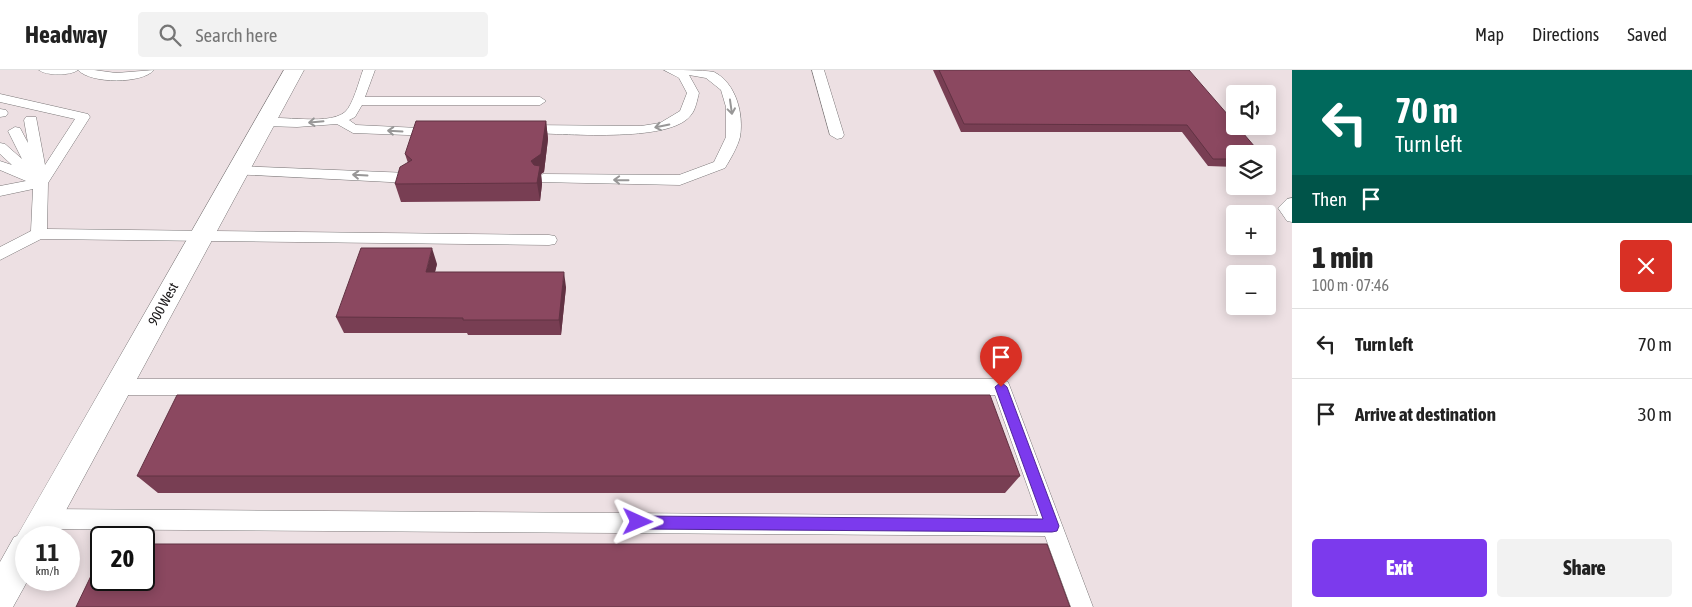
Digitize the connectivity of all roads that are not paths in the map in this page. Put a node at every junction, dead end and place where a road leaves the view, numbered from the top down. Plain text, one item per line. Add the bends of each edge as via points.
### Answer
1 (45, 70) edge
2 (72, 70) edge
3 (84, 70) edge
4 (149, 70) edge
5 (294, 70) edge
6 (369, 70) edge
7 (670, 70) edge
8 (685, 70) edge
9 (818, 70) edge
10 (0, 98) edge
11 (356, 101) junction
12 (540, 101) dead end
13 (31, 120) dead end
14 (339, 120) junction
15 (265, 122) junction
16 (512, 130) edge
17 (15, 131) dead end
18 (447, 132) edge
19 (837, 135) dead end
20 (0, 147) edge
21 (0, 165) edge
22 (237, 171) junction
23 (409, 178) edge
24 (0, 179) edge
25 (543, 179) dead end
26 (41, 183) junction
27 (0, 188) edge
28 (1292, 203) edge
29 (1292, 217) edge
30 (39, 234) junction
31 (201, 235) junction
32 (549, 240) dead end
33 (0, 254) edge
34 (117, 387) junction
35 (39, 526) edge
36 (1052, 526) junction
37 (80, 528) edge
38 (15, 569) edge
39 (0, 596) edge
40 (1082, 607) edge

1 - 2 lane
3 - 4 lane via 96,77 123,77
5 - 15 main road, 900 West
6 - 11 lane
7 -> 16 lane via 684,76 692,93 686,113 669,125 641,130
8 -> 25 lane via 710,75 727,89 732,107 733,137 720,165 680,180
9 - 19 lane
10 - 26 lane via 82,117
11 - 12 lane
11 - 14 lane via 350,114
13 - 26 lane
14 -> 15 lane
18 -> 14 lane via 353,129
15 - 22 main road, 900 West
17 - 26 lane
20 - 26 lane
21 - 26 lane
23 -> 22 lane
22 - 31 main road, 900 West
24 - 26 lane
26 - 27 lane
26 - 30 lane
28 - 29 lane via 1285,208
30 - 31 lane
30 - 33 lane
31 - 32 lane
31 - 34 main road, 900 West
34 - 35 main road, 900 West
34 - 36 lane via 1001,387
36 - 37 lane
36 - 40 lane
38 - 39 main road

